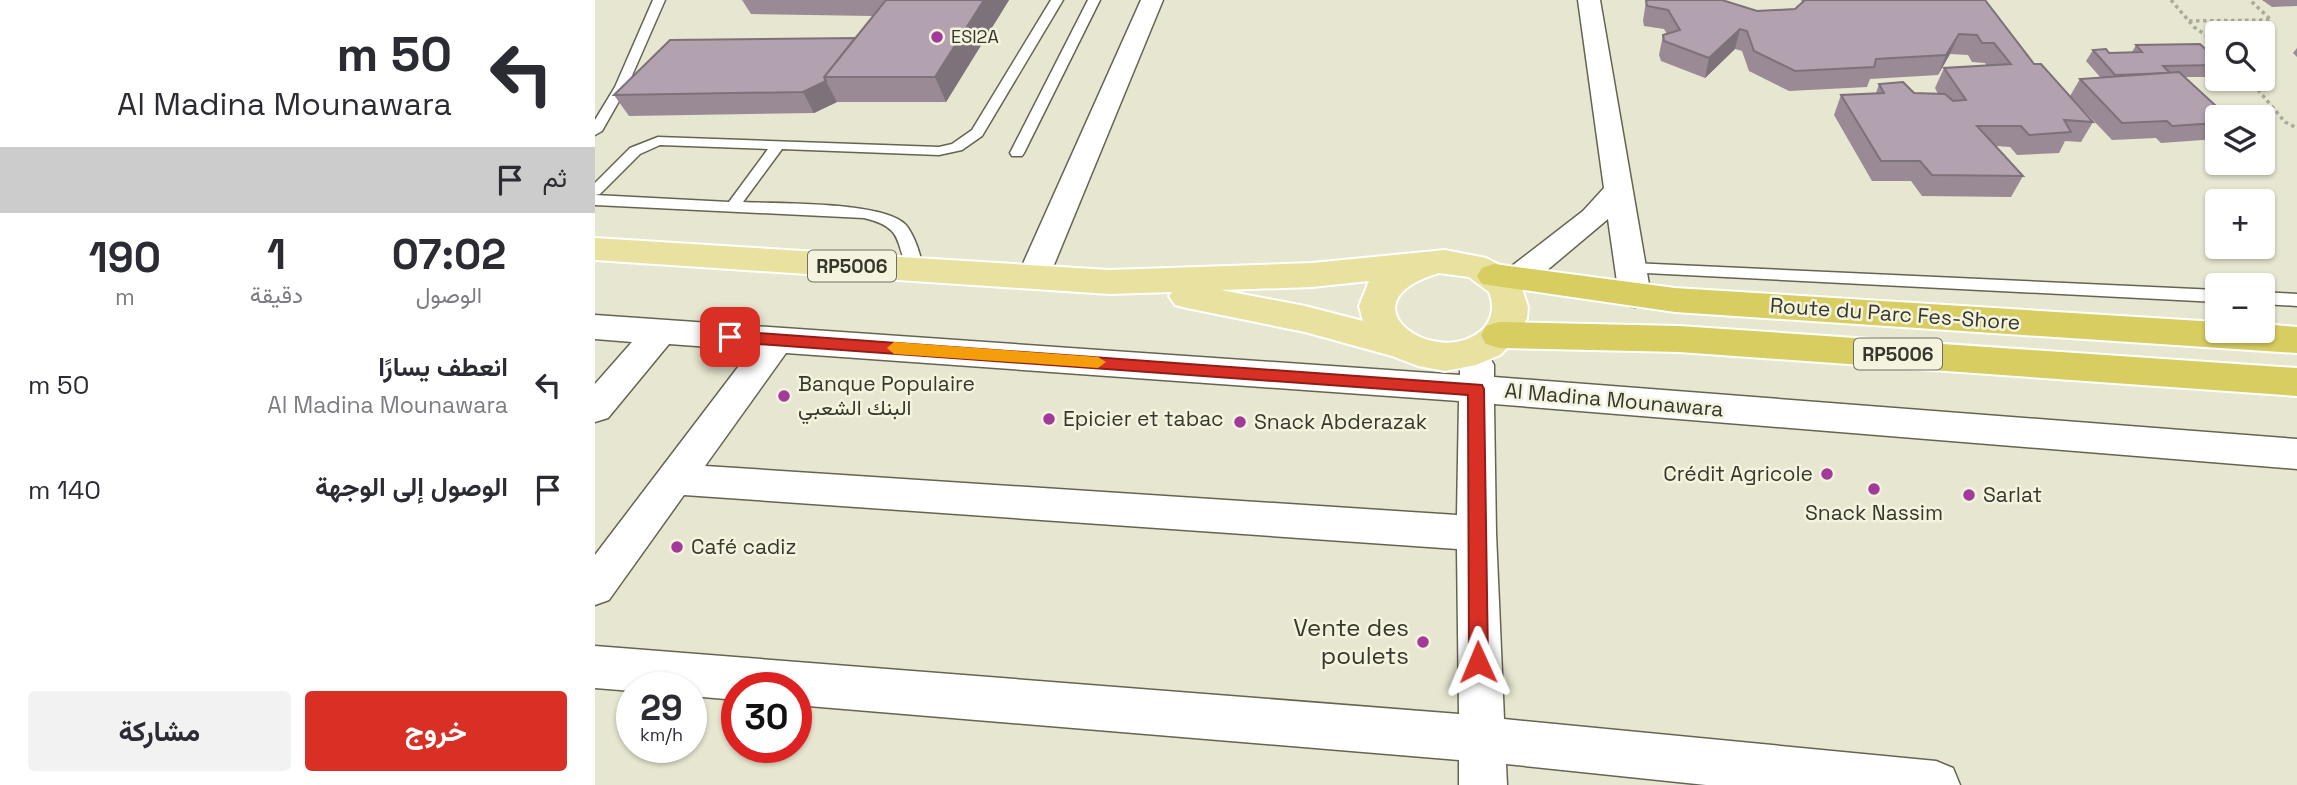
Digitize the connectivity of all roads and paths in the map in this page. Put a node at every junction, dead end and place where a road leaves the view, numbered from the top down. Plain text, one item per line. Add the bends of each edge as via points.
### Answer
1 (659, 0) edge
2 (1057, 0) edge
3 (1094, 0) edge
4 (1152, 0) edge
5 (1590, 0) edge
6 (2171, 0) edge
7 (2250, 0) edge
8 (2189, 21) junction
9 (2205, 34) edge
10 (2259, 91) edge
11 (2297, 128) edge
12 (595, 131) edge
13 (778, 145) junction
14 (1017, 153) dead end
15 (1620, 188) junction
16 (595, 191) edge
17 (595, 200) edge
18 (733, 206) junction
19 (595, 249) edge
20 (1417, 264) junction
21 (916, 270) junction
22 (1033, 277) junction
23 (1505, 278) junction
24 (1109, 282) junction
25 (1633, 282) junction
26 (2205, 296) edge
27 (2275, 299) edge
28 (2297, 300) edge
29 (595, 327) edge
30 (660, 332) junction
31 (777, 340) junction
32 (2297, 340) edge
33 (1396, 343) junction
34 (1484, 358) junction
35 (2297, 382) edge
36 (595, 408) edge
37 (2297, 454) edge
38 (674, 479) junction
39 (1476, 533) junction
40 (595, 587) edge
41 (595, 667) edge
42 (1480, 739) junction
43 (1745, 775) edge
44 (1483, 785) edge
45 (1936, 785) edge

1 - 12 lane via 621,87
2 - 13 lane via 977,133 957,147 903,150
3 - 14 lane
4 - 22 street
5 - 15 street
6 - 8 path
7 - 8 path via 2272,19
8 - 9 path
10 - 11 path via 2285,122
13 - 16 lane via 658,141 635,151
13 - 18 lane
15 - 23 street via 1593,218
15 - 25 street
17 - 18 lane
18 - 21 lane via 864,213 891,219 907,234
19 - 21 main road, RP5006
20 - 23 main road, RP5006 via 1458,262
20 - 24 main road, RP5006 via 1301,275
20 - 33 main road, RP5006 via 1399,272 1377,298 1376,314
21 - 22 main road, RP5006
22 - 24 main road, RP5006
23 - 25 highway, Route du Parc Fes-Shore / RP5006
23 - 34 main road via 1511,316
24 - 33 main road, RP5006 via 1266,310
25 - 26 lane
25 - 32 highway, Route du Parc Fes-Shore / RP5006
27 - 28 lane
29 - 30 street, Al Madina Mounawara
30 - 31 street, Al Madina Mounawara
30 - 36 street
31 - 34 street, Al Madina Mounawara
31 - 38 street
33 - 34 main road, RP5006 via 1439,356
34 - 35 highway, Route du Parc Fes-Shore / RP5006 via 1586,335
34 - 37 street, Al Madina Mounawara
34 - 39 street
38 - 39 street
38 - 40 street
39 - 42 street
41 - 42 street
42 - 43 street
42 - 44 street
43 - 45 street

